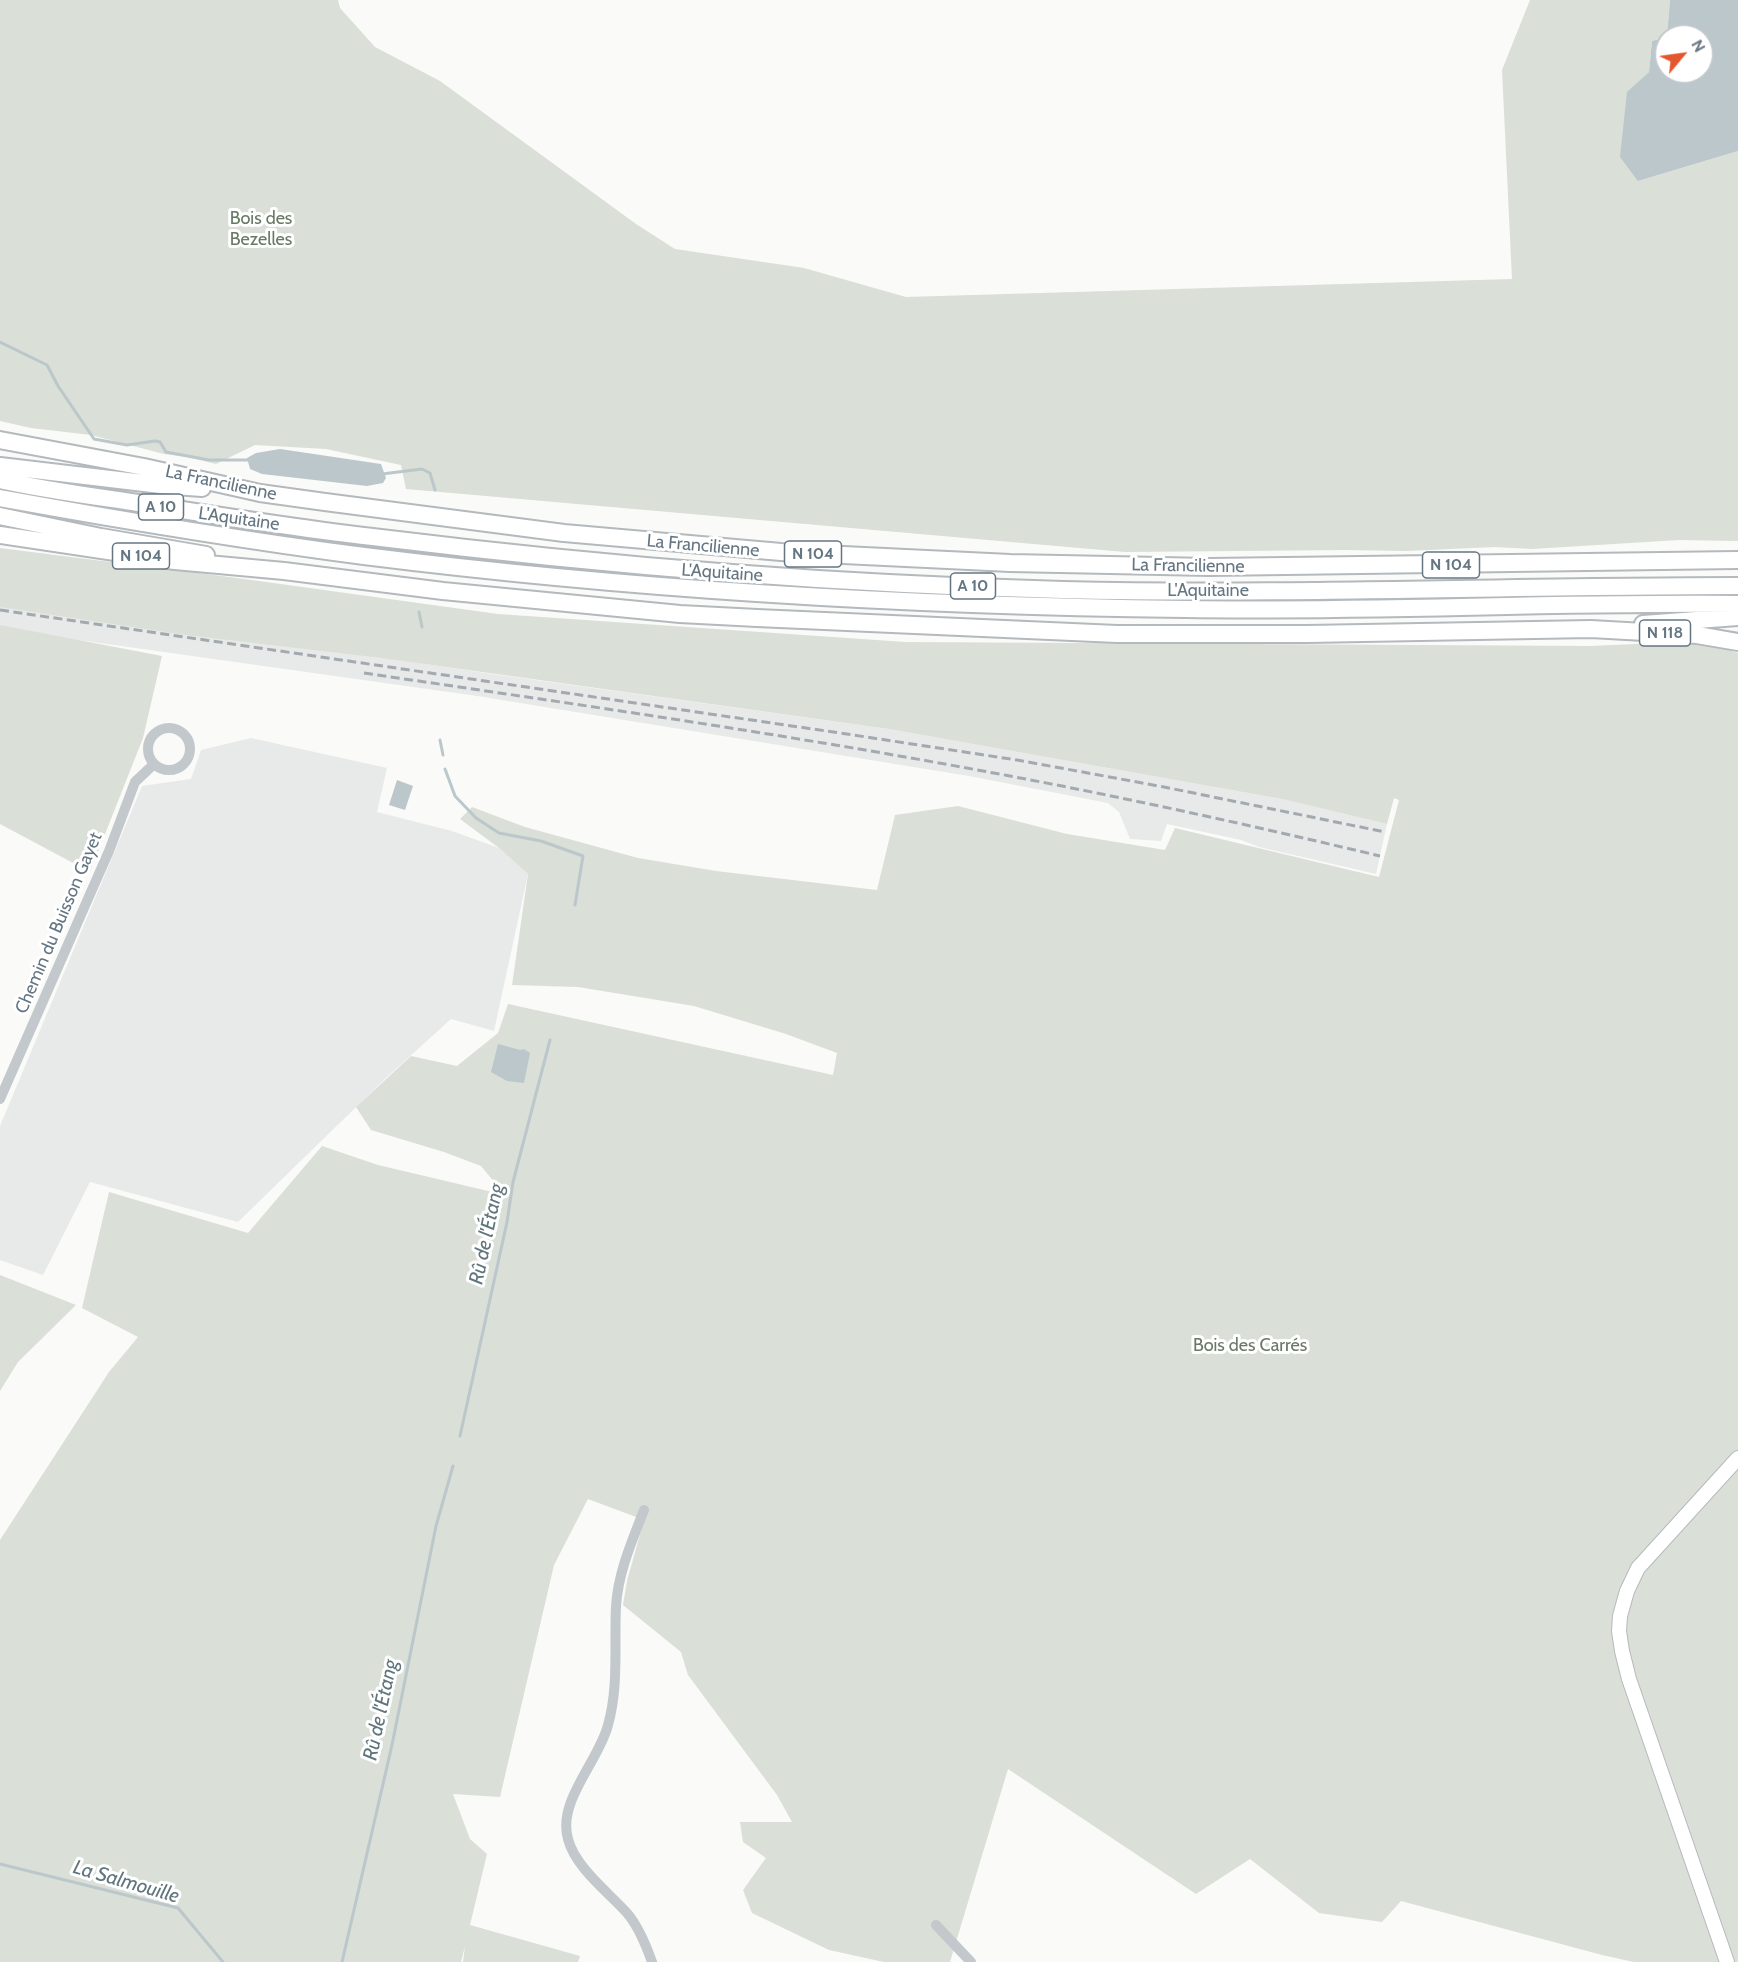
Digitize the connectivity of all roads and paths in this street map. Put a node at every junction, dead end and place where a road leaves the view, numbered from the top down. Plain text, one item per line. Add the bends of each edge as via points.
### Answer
1 (0, 440) edge
2 (0, 466) edge
3 (0, 480) edge
4 (260, 493) junction
5 (0, 498) edge
6 (0, 516) edge
7 (0, 535) edge
8 (1738, 560) edge
9 (284, 571) junction
10 (1738, 586) edge
11 (1738, 604) edge
12 (1738, 617) edge
13 (1591, 629) junction
14 (1738, 642) edge
15 (154, 764) dead end
16 (0, 1099) edge
17 (1738, 1458) edge
18 (644, 1510) dead end
19 (936, 1925) dead end
20 (652, 1962) edge
21 (971, 1962) edge
22 (1727, 1962) edge

1 - 4 highway, La Francilienne / N 104
2 - 4 highway
3 - 10 highway, L'Aquitaine / A 10 via 345,534 528,556 770,577 1225,592
4 - 8 highway, La Francilienne / N 104 via 575,534 895,558 1210,567
5 - 11 highway, L'Aquitaine / A 10 via 357,555 523,574 731,591 962,604 1188,609
6 - 9 highway
7 - 9 highway, N 104 via 175,561
9 - 13 highway, N 104 via 443,591 854,624 1117,634
12 - 13 highway
13 - 14 highway, N 118 via 1697,635
15 - 16 street, Chemin du Buisson Gayet via 135,782 105,861
17 - 22 main road via 1638,1569 1627,1591 1619,1631 1629,1679
18 - 20 street via 620,1578 616,1684 608,1725 572,1800 566,1826 574,1855 629,1915
19 - 21 street

